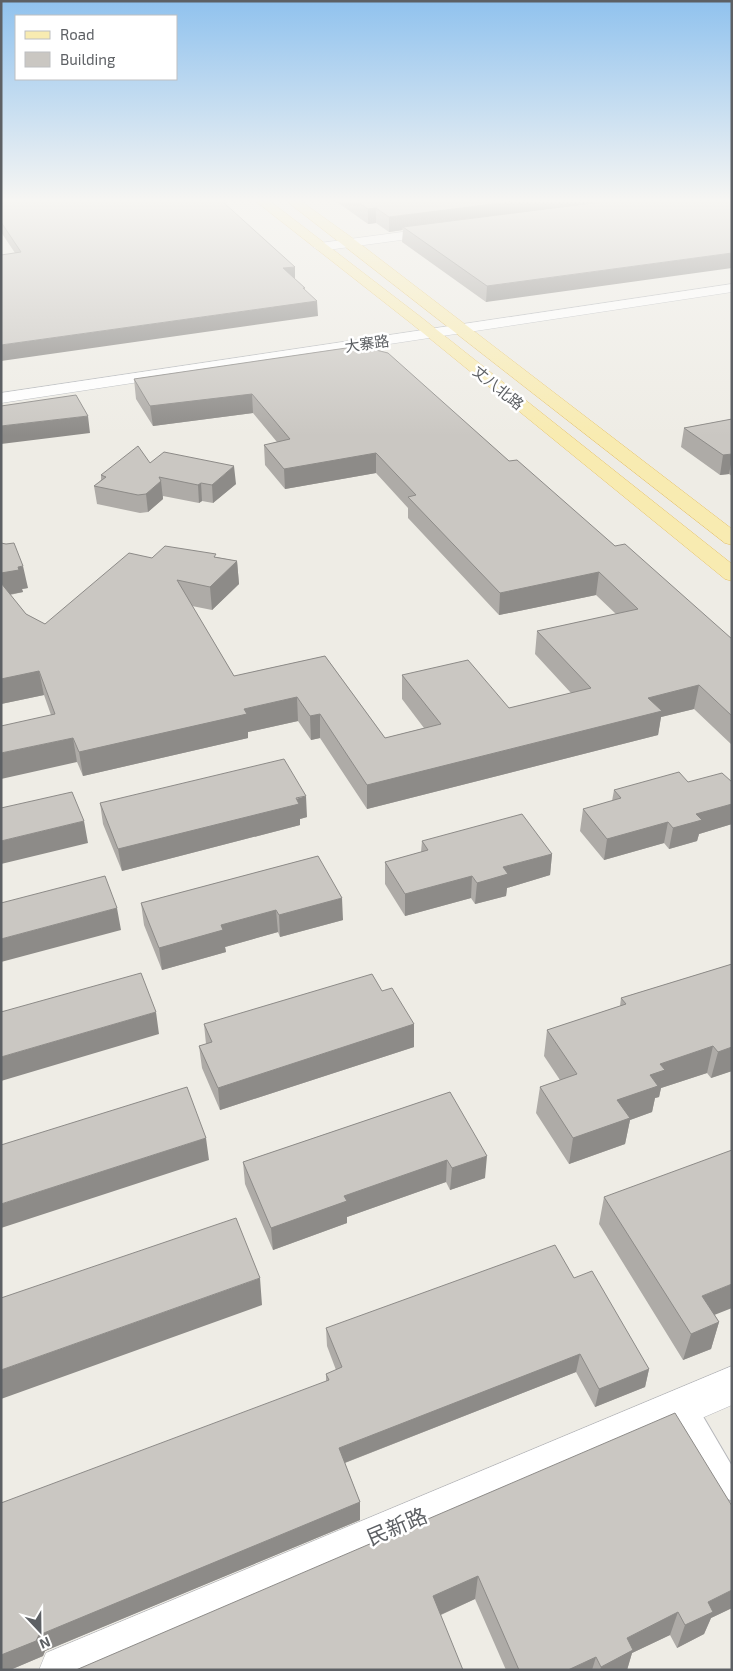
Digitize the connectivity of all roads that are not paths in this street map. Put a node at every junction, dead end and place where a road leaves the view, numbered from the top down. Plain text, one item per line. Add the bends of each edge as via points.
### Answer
1 (363, 280) edge
2 (397, 280) edge
3 (732, 280) edge
4 (732, 288) edge
5 (417, 321) junction
6 (455, 325) junction
7 (432, 334) junction
8 (249, 345) dead end
9 (1, 398) edge
10 (732, 539) edge
11 (732, 576) edge
12 (732, 1385) edge
13 (684, 1404) junction
14 (732, 1489) edge
15 (63, 1670) edge

1 - 5 main road, 丈八北路
2 - 6 main road, 丈八北路
3 - 6 main road, 大寨路
4 - 6 main road, 大寨路
5 - 6 main road, 大寨路
5 - 7 main road, 丈八北路
5 - 8 main road, 大寨路
6 - 7 main road, 大寨路
6 - 10 main road, 丈八北路
7 - 9 main road, 大寨路
7 - 11 main road, 丈八北路
12 - 13 main road, 民新路
13 - 14 lane
13 - 15 main road, 民新路

